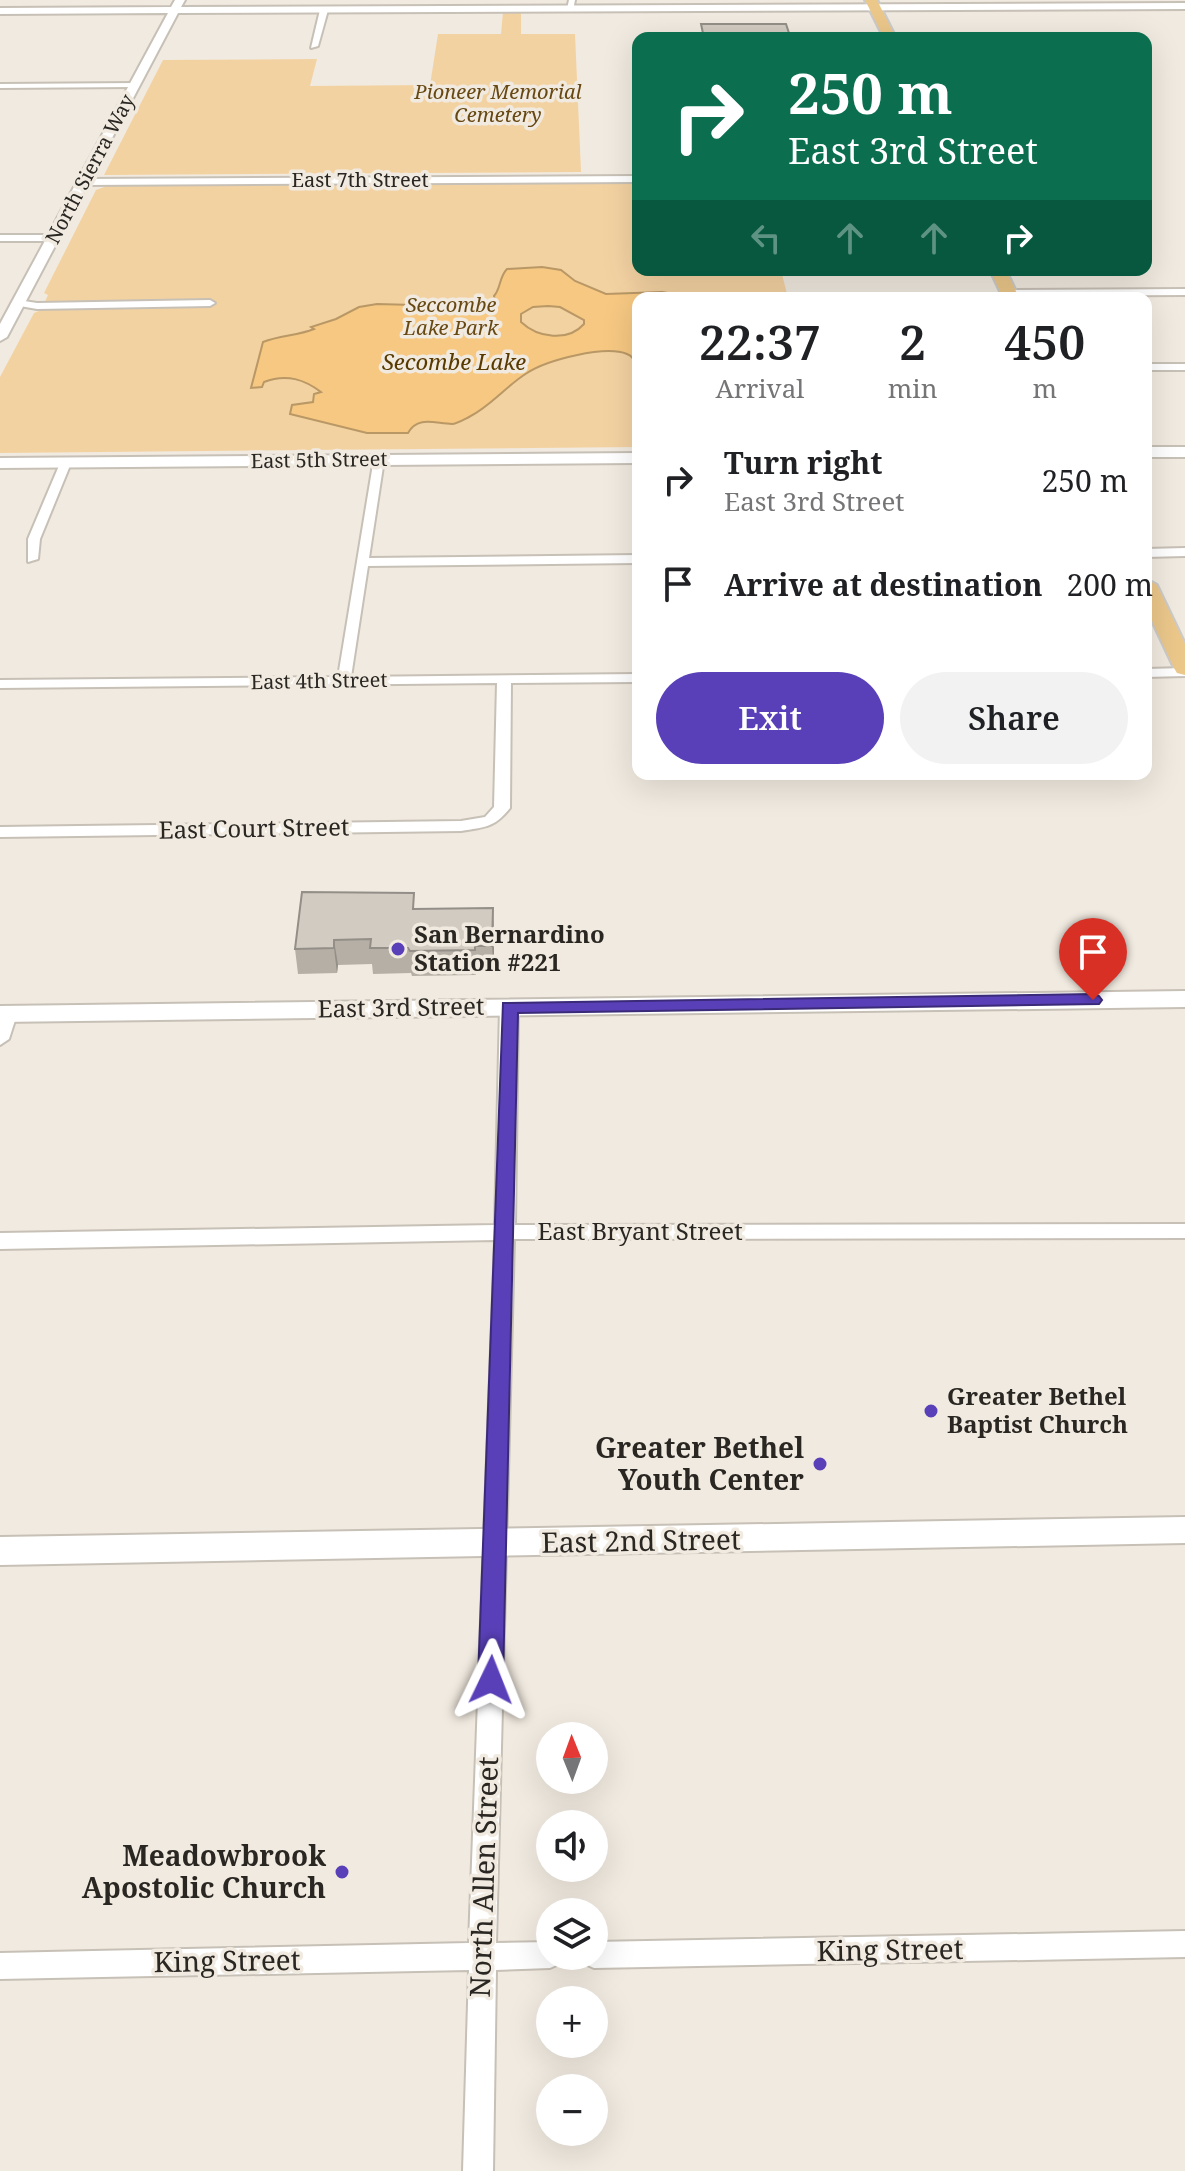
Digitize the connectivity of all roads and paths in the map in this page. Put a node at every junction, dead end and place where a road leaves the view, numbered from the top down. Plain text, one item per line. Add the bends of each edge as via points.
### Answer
1 (572, 4) edge
2 (873, 4) edge
3 (177, 5) edge
4 (1185, 6) edge
5 (324, 10) junction
6 (0, 11) edge
7 (887, 32) edge
8 (314, 46) dead end
9 (134, 85) junction
10 (0, 86) edge
11 (632, 179) edge
12 (83, 182) junction
13 (0, 238) edge
14 (53, 238) junction
15 (1185, 292) edge
16 (1152, 293) edge
17 (210, 300) dead end
18 (0, 303) edge
19 (18, 303) junction
20 (0, 337) edge
21 (1152, 367) edge
22 (1185, 367) edge
23 (1152, 452) edge
24 (1185, 452) edge
25 (632, 458) edge
26 (378, 460) junction
27 (0, 463) edge
28 (65, 463) junction
29 (1185, 552) edge
30 (1152, 553) edge
31 (32, 559) dead end
32 (632, 559) edge
33 (363, 562) junction
34 (1152, 598) edge
35 (1185, 670) edge
36 (1152, 673) edge
37 (632, 678) edge
38 (504, 679) junction
39 (344, 680) junction
40 (0, 684) edge
41 (0, 832) edge
42 (1185, 999) edge
43 (509, 1007) junction
44 (4, 1014) edge
45 (0, 1039) edge
46 (1185, 1231) edge
47 (505, 1232) junction
48 (0, 1241) edge
49 (1185, 1530) edge
50 (495, 1544) junction
51 (0, 1551) edge
52 (1185, 1944) edge
53 (536, 1955) edge
54 (608, 1955) edge
55 (481, 1957) junction
56 (0, 1966) edge
57 (478, 2171) edge

1 - 2 street
1 - 5 street
2 - 4 street
2 - 7 main road
3 - 5 street
3 - 6 street
3 - 9 street, North Sierra Way
5 - 8 street
9 - 10 street
9 - 12 street, North Sierra Way
11 - 12 street, East 7th Street
12 - 14 street, North Sierra Way
13 - 14 street
14 - 19 street, North Sierra Way
15 - 16 street
17 - 19 street
18 - 19 street
19 - 20 street, North Sierra Way
21 - 22 street
23 - 24 street
25 - 26 main road, East 5th Street
26 - 28 main road, East 5th Street
26 - 33 street
27 - 28 main road, East 5th Street
28 - 31 street via 34,539
29 - 30 street
32 - 33 street
33 - 39 street
34 - 35 main road
35 - 36 street
37 - 38 street, East 4th Street
38 - 39 street, East 4th Street
38 - 41 street, East Court Street via 502,808 490,821 461,826
39 - 40 street, East 4th Street
42 - 43 main road, East 3rd Street
43 - 44 main road, East 3rd Street
43 - 47 street, North Allen Street
44 - 45 street
46 - 47 street, East Bryant Street
47 - 48 street, East Bryant Street
47 - 50 street, North Allen Street
49 - 50 street, East 2nd Street
50 - 51 street, East 2nd Street
50 - 55 street, North Allen Street
52 - 54 street, King Street
53 - 55 street, King Street
55 - 56 street, King Street
55 - 57 street, North Allen Street

